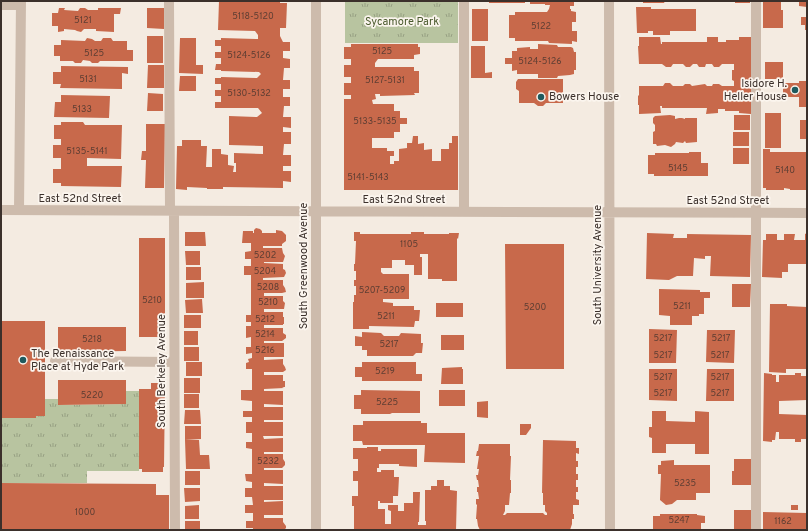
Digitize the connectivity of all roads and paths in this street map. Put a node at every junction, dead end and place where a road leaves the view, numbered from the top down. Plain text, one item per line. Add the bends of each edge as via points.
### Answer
1 (169, 1) edge
2 (316, 1) edge
3 (464, 1) edge
4 (609, 1) edge
5 (756, 1) edge
6 (21, 3) edge
7 (1, 5) edge
8 (1, 210) edge
9 (20, 210) junction
10 (172, 211) junction
11 (316, 211) junction
12 (464, 212) junction
13 (610, 212) junction
14 (756, 213) junction
15 (807, 213) edge
16 (55, 361) dead end
17 (174, 362) junction
18 (175, 530) edge
19 (316, 530) edge
20 (610, 530) edge
21 (756, 530) edge

1 - 10 street, South Berkeley Avenue
2 - 11 street, South Greenwood Avenue
3 - 12 street
4 - 13 street, South University Avenue
5 - 14 street
6 - 7 street
6 - 9 street
8 - 9 street, East 52nd Street
9 - 10 street, East 52nd Street
10 - 11 street, East 52nd Street
10 - 17 street, South Berkeley Avenue
11 - 12 street, East 52nd Street
11 - 19 street, South Greenwood Avenue
12 - 13 street, East 52nd Street
13 - 14 street, East 52nd Street
13 - 20 street, South University Avenue
14 - 15 street, East 52nd Street
14 - 21 street
16 - 17 street
17 - 18 street, South Berkeley Avenue

